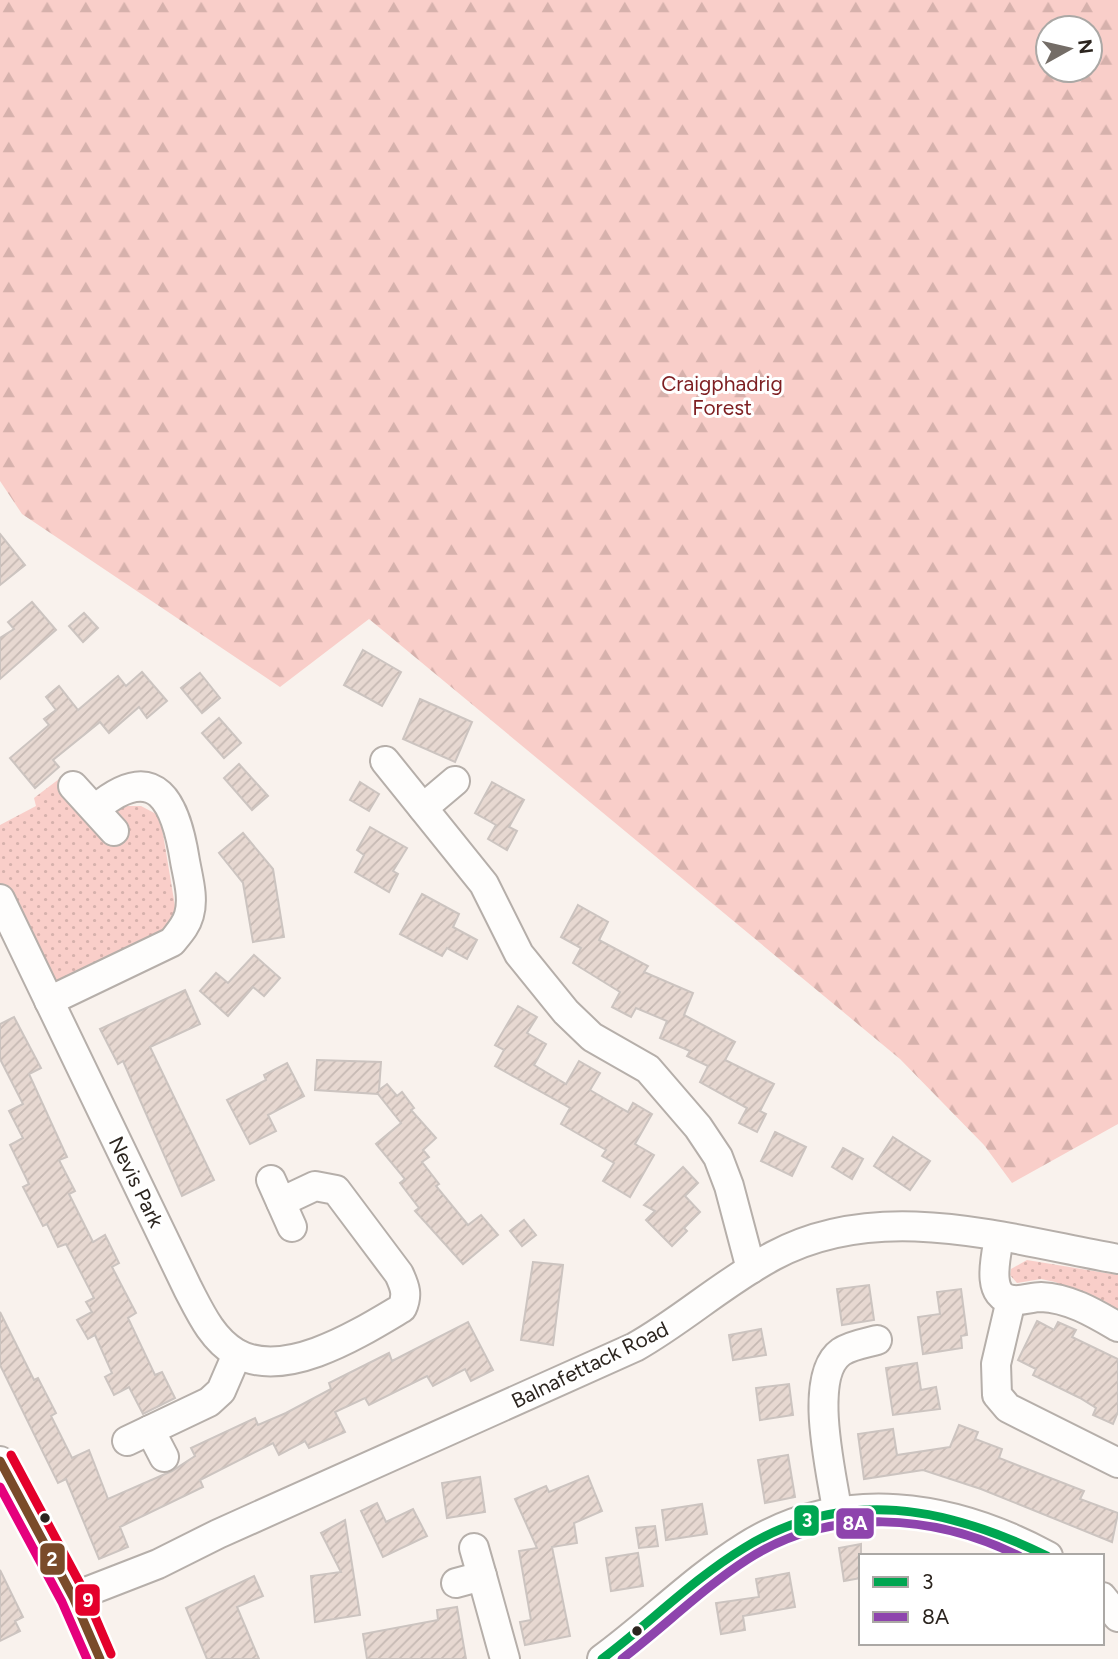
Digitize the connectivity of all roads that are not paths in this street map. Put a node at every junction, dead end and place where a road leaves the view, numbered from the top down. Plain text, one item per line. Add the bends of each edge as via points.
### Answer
1 (385, 761) dead end
2 (455, 780) dead end
3 (74, 786) dead end
4 (423, 808) junction
5 (95, 809) junction
6 (114, 831) dead end
7 (0, 899) edge
8 (49, 1001) junction
9 (282, 1203) dead end
10 (999, 1238) junction
11 (1118, 1259) edge
12 (751, 1269) junction
13 (1011, 1300) junction
14 (1118, 1327) edge
15 (877, 1340) dead end
16 (237, 1354) junction
17 (164, 1457) dead end
18 (0, 1461) edge
19 (1118, 1463) edge
20 (837, 1510) junction
21 (474, 1548) dead end
22 (1044, 1554) edge
23 (73, 1597) junction
24 (1104, 1600) edge
25 (1118, 1617) edge
26 (100, 1659) edge
27 (505, 1659) edge
28 (602, 1659) edge

1 - 4 street
2 - 4 street
3 - 5 street
4 - 12 street via 484,884 519,954 566,1012 592,1037 648,1069 698,1127 718,1157 729,1186
5 - 6 street
5 - 8 street via 130,788 161,794 179,822 190,912 184,929 172,942
7 - 8 street, Nevis Park
8 - 16 street, Nevis Park via 205,1321
9 - 16 street via 315,1186 336,1190 399,1274 407,1298 402,1308 308,1356 287,1362
10 - 11 street, Balnafettack Road
10 - 12 street, Balnafettack Road via 916,1226 859,1227 801,1244
10 - 13 street via 995,1284
12 - 23 street, Balnafettack Road via 635,1348 158,1564
13 - 14 street via 1041,1297 1066,1301
13 - 19 street via 996,1364 997,1395 1008,1408
15 - 20 street via 841,1352 830,1364 824,1384
16 - 17 street via 221,1391 209,1402 138,1436
18 - 23 street
20 - 22 street via 895,1507 945,1515
20 - 28 street via 789,1524 745,1547
21 - 27 street via 469,1579
23 - 26 street
24 - 25 street

